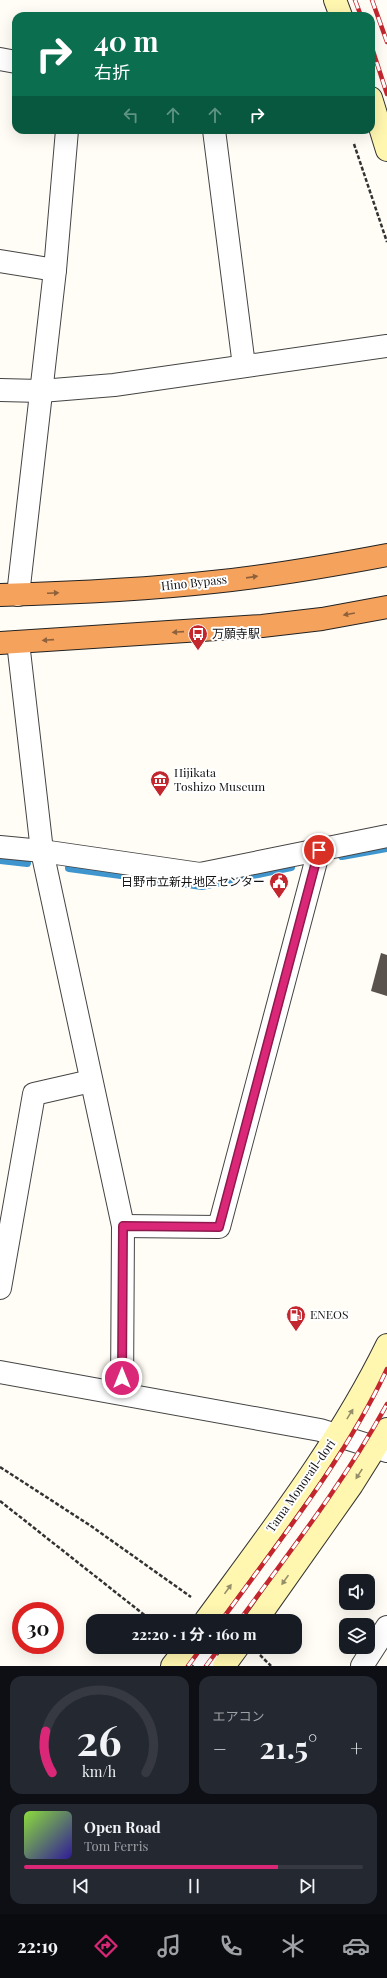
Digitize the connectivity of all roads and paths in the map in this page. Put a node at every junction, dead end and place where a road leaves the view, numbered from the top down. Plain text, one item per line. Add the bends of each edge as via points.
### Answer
1 (335, 0) edge
2 (340, 12) edge
3 (0, 59) edge
4 (12, 61) edge
5 (375, 111) edge
6 (67, 134) edge
7 (215, 134) edge
8 (354, 144) dead end
9 (387, 150) edge
10 (387, 241) edge
11 (0, 261) edge
12 (55, 270) junction
13 (387, 346) edge
14 (244, 366) junction
15 (0, 390) edge
16 (41, 391) junction
17 (387, 555) edge
18 (9, 595) edge
19 (387, 607) edge
20 (9, 642) edge
21 (387, 836) edge
22 (0, 847) edge
23 (319, 850) junction
24 (42, 851) junction
25 (91, 1081) junction
26 (123, 1226) junction
27 (0, 1288) edge
28 (387, 1345) edge
29 (0, 1372) edge
30 (122, 1393) junction
31 (338, 1434) junction
32 (384, 1442) edge
33 (0, 1467) edge
34 (0, 1501) edge
35 (193, 1598) dead end
36 (143, 1614) edge
37 (211, 1614) edge
38 (261, 1614) edge
39 (387, 1627) edge
40 (233, 1654) edge
41 (260, 1654) edge
42 (181, 1655) edge
43 (213, 1666) edge
44 (224, 1666) edge
45 (271, 1666) edge
46 (362, 1666) edge

1 - 2 main road
3 - 4 street
5 - 9 main road
6 - 12 street
7 - 14 street
8 - 10 path
11 - 12 street
12 - 16 street
13 - 14 street
14 - 16 street via 114,385
15 - 16 street
16 - 18 street
18 -> 17 highway, Hino Bypass via 111,591 213,582
19 -> 20 highway via 322,619 262,626
20 - 24 street
21 - 23 street
22 - 24 street
23 - 24 street via 200,874
23 - 26 street via 219,1227
24 - 25 street
25 - 26 street
25 - 27 street via 34,1094
26 - 30 street
31 -> 28 main road, Tama Monorail-dori via 366,1389
29 - 30 street
30 - 31 street
31 - 32 street
37 -> 31 main road, Tama Monorail-dori
32 -> 38 main road
33 - 35 path via 91,1526
34 - 36 path
39 - 46 street
40 - 44 main road
41 - 45 path
42 - 43 street

